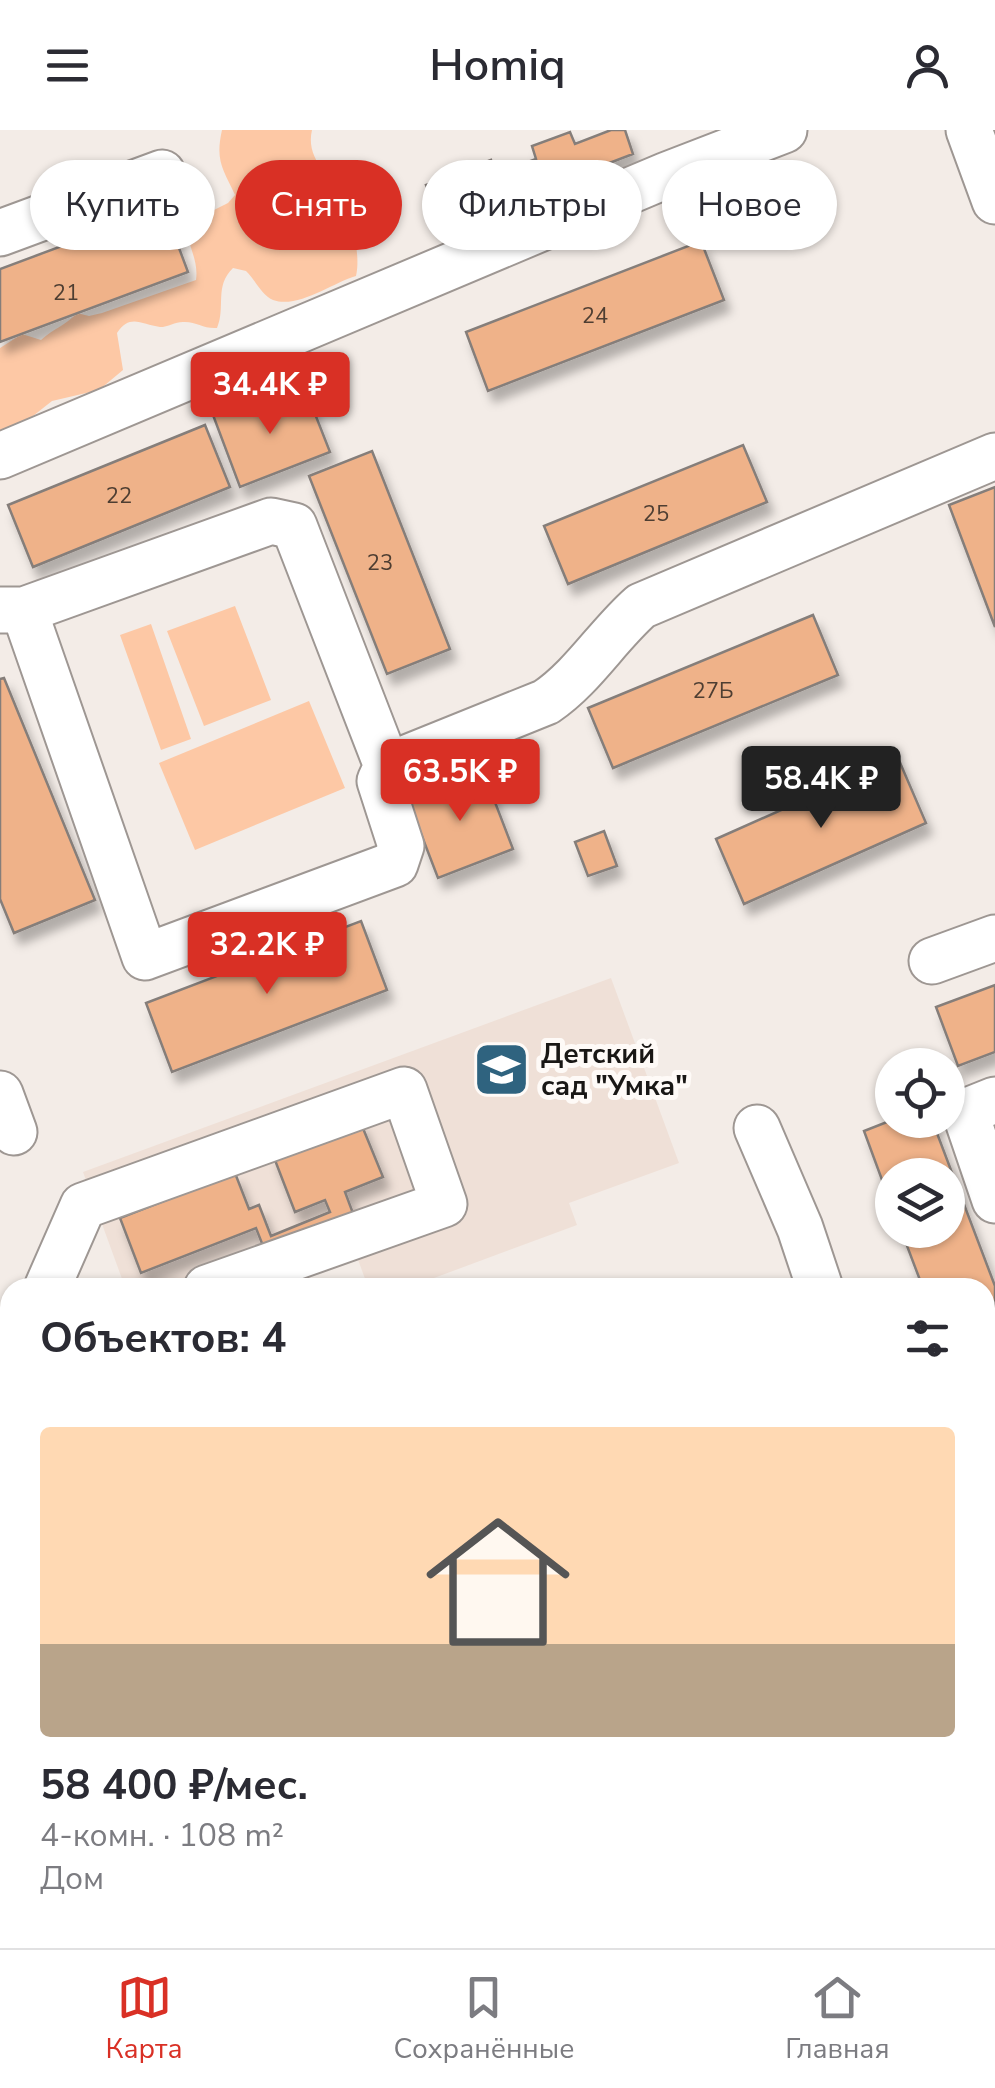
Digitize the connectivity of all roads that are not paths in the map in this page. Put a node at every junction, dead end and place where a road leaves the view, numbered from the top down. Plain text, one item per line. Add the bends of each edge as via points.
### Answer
1 (784, 130) edge
2 (980, 138) edge
3 (995, 201) edge
4 (30, 223) edge
5 (0, 234) edge
6 (0, 456) edge
7 (995, 456) edge
8 (12, 610) edge
9 (387, 766) junction
10 (995, 938) edge
11 (932, 961) dead end
12 (995, 1100) edge
13 (757, 1128) dead end
14 (995, 1200) edge
15 (51, 1278) edge
16 (236, 1278) edge
17 (817, 1278) edge

1 - 6 street
2 - 3 street
4 - 5 street
7 - 9 street via 640,606 546,702
8 - 9 street via 270,521 294,526
8 - 9 street via 145,957 395,864 401,846 380,781
10 - 11 street
12 - 14 street via 966,1112
13 - 17 street
15 - 16 street via 83,1206 404,1090 444,1204

